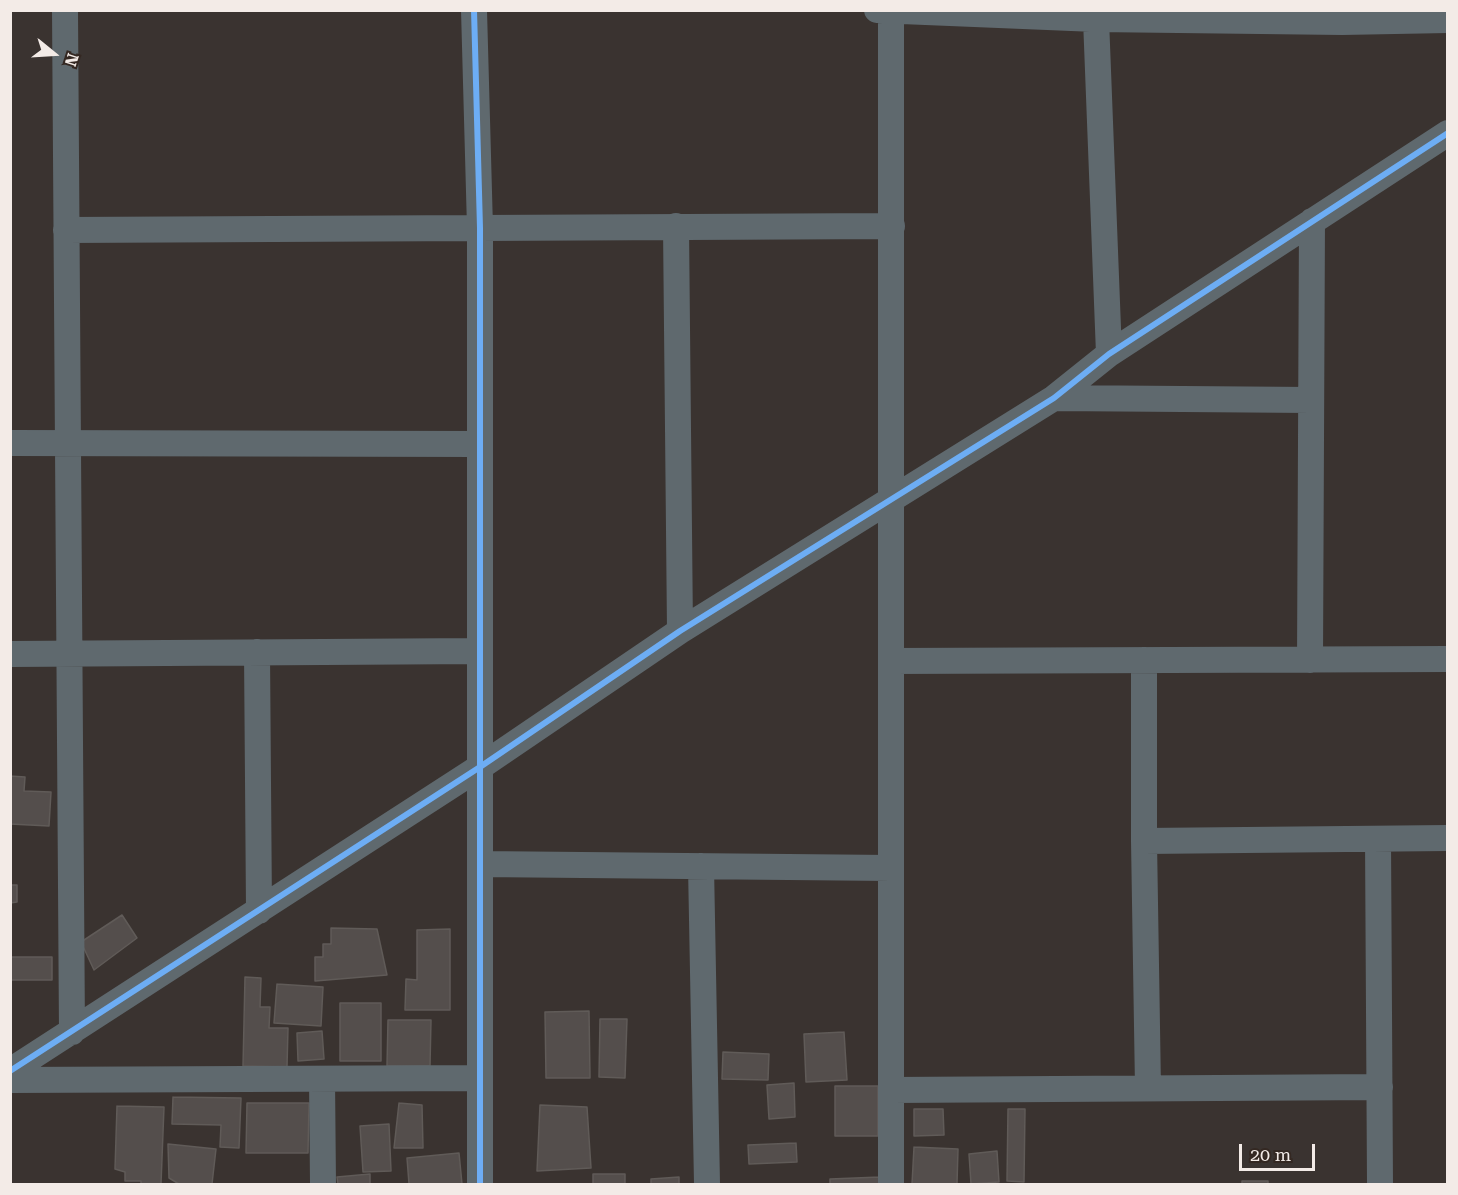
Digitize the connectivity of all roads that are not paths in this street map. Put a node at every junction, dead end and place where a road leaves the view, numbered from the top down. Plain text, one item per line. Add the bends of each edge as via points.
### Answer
1 (65, 10) edge
2 (474, 10) edge
3 (877, 10) edge
4 (891, 11) edge
5 (1096, 19) junction
6 (1448, 20) edge
7 (1448, 133) edge
8 (1312, 221) junction
9 (676, 226) junction
10 (892, 226) junction
11 (480, 228) junction
12 (66, 230) junction
13 (1109, 354) junction
14 (1054, 398) junction
15 (1311, 400) junction
16 (10, 442) edge
17 (68, 444) junction
18 (479, 444) junction
19 (891, 499) junction
20 (680, 631) junction
21 (480, 651) junction
22 (257, 652) junction
23 (10, 654) edge
24 (70, 654) junction
25 (1448, 659) edge
26 (1144, 660) junction
27 (1310, 660) junction
28 (891, 661) junction
29 (480, 767) junction
30 (1448, 838) edge
31 (1378, 839) junction
32 (1144, 841) junction
33 (480, 864) junction
34 (701, 866) junction
35 (891, 868) junction
36 (259, 911) junction
37 (72, 1032) junction
38 (10, 1071) edge
39 (480, 1078) junction
40 (322, 1079) junction
41 (10, 1080) edge
42 (1380, 1087) junction
43 (1148, 1088) junction
44 (892, 1090) junction
45 (323, 1185) edge
46 (480, 1185) edge
47 (707, 1185) edge
48 (891, 1185) edge
49 (1380, 1185) edge

1 - 12 street
2 - 11 street
3 - 4 street
4 - 5 street
4 - 10 street
5 - 6 street
5 - 13 street
7 - 8 street
8 - 13 street
8 - 15 street
9 - 10 street
9 - 11 street
9 - 20 street
10 - 19 street
11 - 12 street
11 - 18 street
12 - 17 street
13 - 14 street
14 - 15 street
14 - 19 street
15 - 27 street
16 - 17 street
17 - 18 street
17 - 24 street
18 - 21 street
19 - 20 street
19 - 28 street
20 - 29 street
21 - 22 street
21 - 29 street
22 - 24 street
22 - 36 street
23 - 24 street
24 - 37 street
25 - 27 street
26 - 27 street
26 - 28 street
26 - 32 street
28 - 35 street
29 - 33 street
29 - 36 street
30 - 31 street
31 - 32 street
31 - 42 street
32 - 43 street
33 - 34 street
33 - 39 street
34 - 35 street
34 - 47 street
35 - 44 street
36 - 37 street
37 - 38 street
39 - 40 street
39 - 46 street
40 - 41 street
40 - 45 street
42 - 43 street
42 - 49 street
43 - 44 street
44 - 48 street

